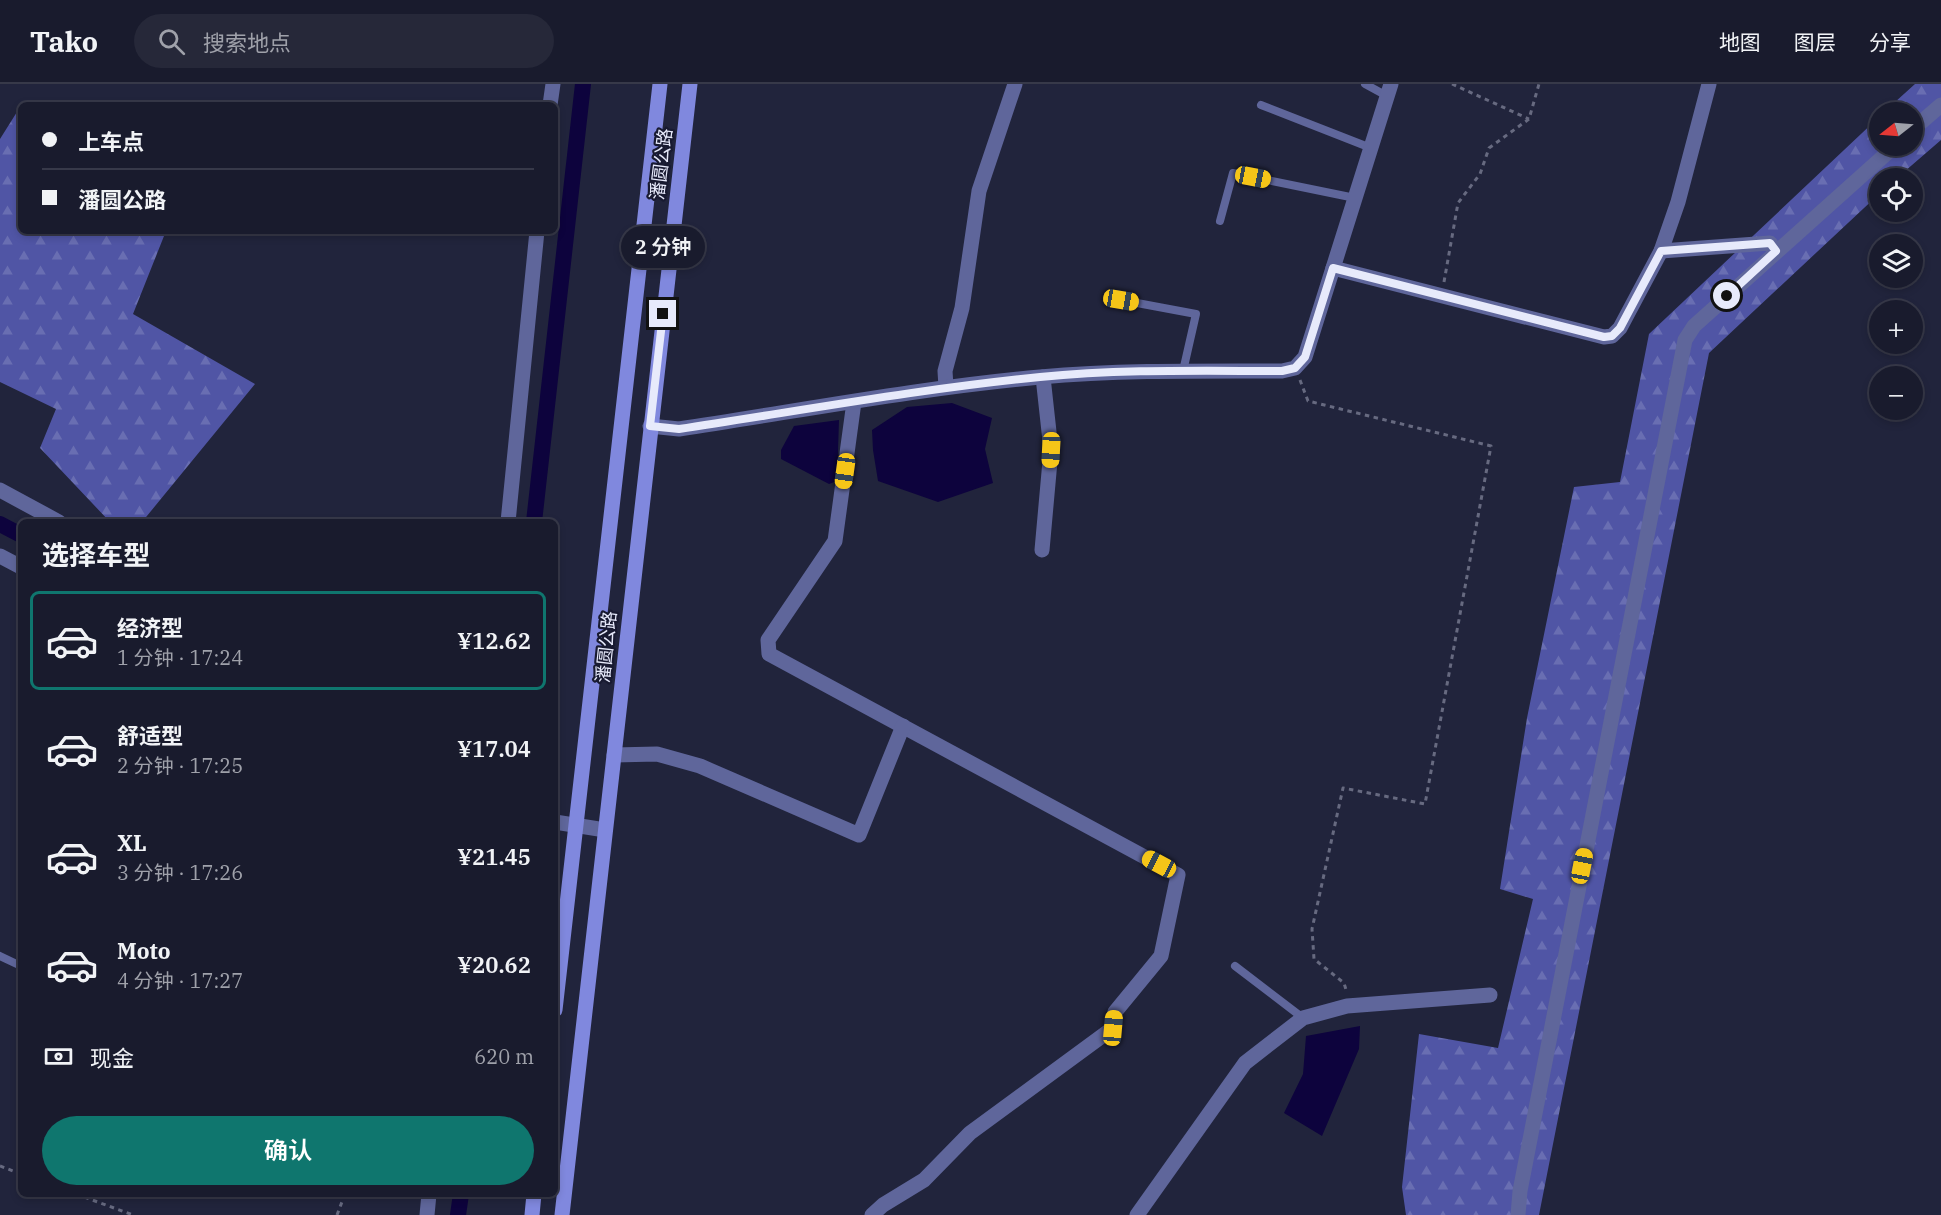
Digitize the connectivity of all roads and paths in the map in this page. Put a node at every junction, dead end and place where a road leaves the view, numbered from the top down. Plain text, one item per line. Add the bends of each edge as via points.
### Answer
1 (553, 84) edge
2 (660, 84) edge
3 (690, 84) edge
4 (1015, 84) edge
5 (1365, 84) edge
6 (1452, 84) edge
7 (1539, 84) edge
8 (1709, 84) edge
9 (1390, 90) edge
10 (550, 102) edge
11 (1261, 105) dead end
12 (1941, 105) edge
13 (1529, 119) junction
14 (1923, 121) edge
15 (1371, 148) junction
16 (1884, 156) edge
17 (1355, 198) junction
18 (1220, 221) dead end
19 (537, 234) edge
20 (1661, 251) junction
21 (1776, 251) junction
22 (1333, 268) junction
23 (1441, 296) junction
24 (1121, 300) dead end
25 (1295, 368) junction
26 (1183, 371) junction
27 (1043, 377) junction
28 (946, 387) junction
29 (854, 402) junction
30 (650, 426) junction
31 (0, 490) edge
32 (53, 519) edge
33 (508, 519) edge
34 (1042, 550) dead end
35 (0, 556) edge
36 (18, 565) edge
37 (903, 726) junction
38 (614, 755) junction
39 (558, 823) edge
40 (576, 826) junction
41 (605, 830) junction
42 (0, 956) edge
43 (18, 965) edge
44 (1235, 966) dead end
45 (558, 984) edge
46 (1490, 995) dead end
47 (1347, 1006) junction
48 (1303, 1018) junction
49 (0, 1166) edge
50 (18, 1173) edge
51 (84, 1197) edge
52 (344, 1197) edge
53 (429, 1197) edge
54 (534, 1197) edge
55 (133, 1215) edge
56 (337, 1215) edge
57 (428, 1215) edge
58 (532, 1215) edge
59 (562, 1215) edge
60 (872, 1215) edge
61 (1137, 1215) edge
62 (1518, 1215) edge

1 - 10 street
2 - 40 main road, 潘圆公路
3 - 30 main road, 潘圆公路
4 - 28 street via 1000,134 984,169 962,308 945,371
5 - 9 lane
6 - 13 path
7 - 13 path
8 - 20 street
9 - 15 street
11 - 15 lane
12 - 14 street
13 - 23 path via 1489,148 1480,174 1458,203
15 - 17 street
16 - 21 street
17 - 18 lane via 1233,173
17 - 22 street
19 - 33 street
20 - 21 street via 1770,243
20 - 23 street via 1612,336
21 - 62 street via 1694,326 1679,356
22 - 23 street
22 - 25 street via 1305,357
24 - 26 lane via 1196,314
25 - 26 street
25 - 47 path via 1308,401 1491,446 1425,804 1343,788 1312,929 1314,959 1344,983
26 - 27 street
27 - 28 street
27 - 34 street via 1051,450
28 - 29 street
29 - 30 street via 679,429
29 - 37 street via 835,541 768,640 769,654
30 - 38 main road, 潘圆公路
31 - 32 street
35 - 36 street
37 - 38 street via 859,835 700,766 657,754
37 - 60 street via 1178,875 1161,957 1114,1012 1113,1028 970,1133 924,1180
38 - 41 main road, 潘圆公路
39 - 40 street
40 - 41 street
40 - 45 main road, 潘圆公路
41 - 59 main road, 潘圆公路
42 - 43 lane
44 - 48 lane
46 - 47 street
47 - 48 street
48 - 61 street via 1245,1063
49 - 50 path
51 - 55 path
52 - 56 path
53 - 57 street
54 - 58 main road

